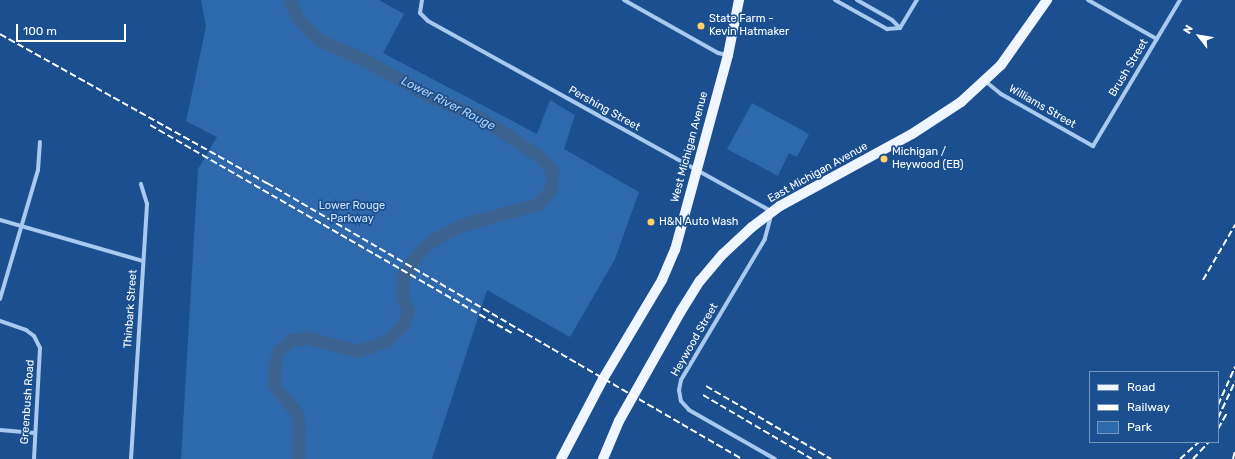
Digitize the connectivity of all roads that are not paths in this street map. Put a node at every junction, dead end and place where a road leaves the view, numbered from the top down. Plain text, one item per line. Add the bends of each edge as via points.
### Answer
1 (422, 0) edge
2 (624, 0) edge
3 (739, 0) edge
4 (835, 0) edge
5 (856, 0) edge
6 (917, 0) edge
7 (1047, 0) edge
8 (1088, 0) edge
9 (1180, 0) edge
10 (900, 28) junction
11 (1157, 39) junction
12 (728, 55) junction
13 (985, 80) junction
14 (40, 142) dead end
15 (1093, 146) joint
16 (696, 170) junction
17 (141, 184) dead end
18 (772, 212) junction
19 (0, 220) edge
20 (22, 226) junction
21 (144, 262) junction
22 (0, 299) edge
23 (0, 321) edge
24 (0, 430) edge
25 (36, 433) junction
26 (34, 459) edge
27 (131, 459) edge
28 (561, 459) edge
29 (603, 459) edge
30 (775, 459) edge

1 - 16 street, Pershing Street via 421,16 428,21
2 - 12 street via 718,53
3 - 12 main road, West Michigan Avenue
4 - 10 street via 887,29
5 - 10 street via 892,20
6 - 10 street
7 - 13 main road, East Michigan Avenue via 1015,49
8 - 11 street
9 - 11 street, Brush Street
11 - 15 street, Brush Street
12 - 16 main road, West Michigan Avenue
13 - 15 street, Williams Street via 1002,94
13 - 18 main road, East Michigan Avenue via 961,102 935,120
14 - 20 street via 41,159
16 - 18 street, Pershing Street
16 - 28 main road, West Michigan Avenue via 675,250 662,280 603,380
17 - 21 street via 147,204
18 - 29 main road, East Michigan Avenue via 723,254 700,281 616,427
18 - 30 street, Heywood Street via 765,239 681,380 679,390 681,401 689,410
19 - 20 street, Thinbark Street
20 - 21 street, Thinbark Street
20 - 22 street
21 - 27 street, Thinbark Street
23 - 25 street, Greenbush Road via 26,330 34,336 40,348
24 - 25 street
25 - 26 street, Greenbush Road

